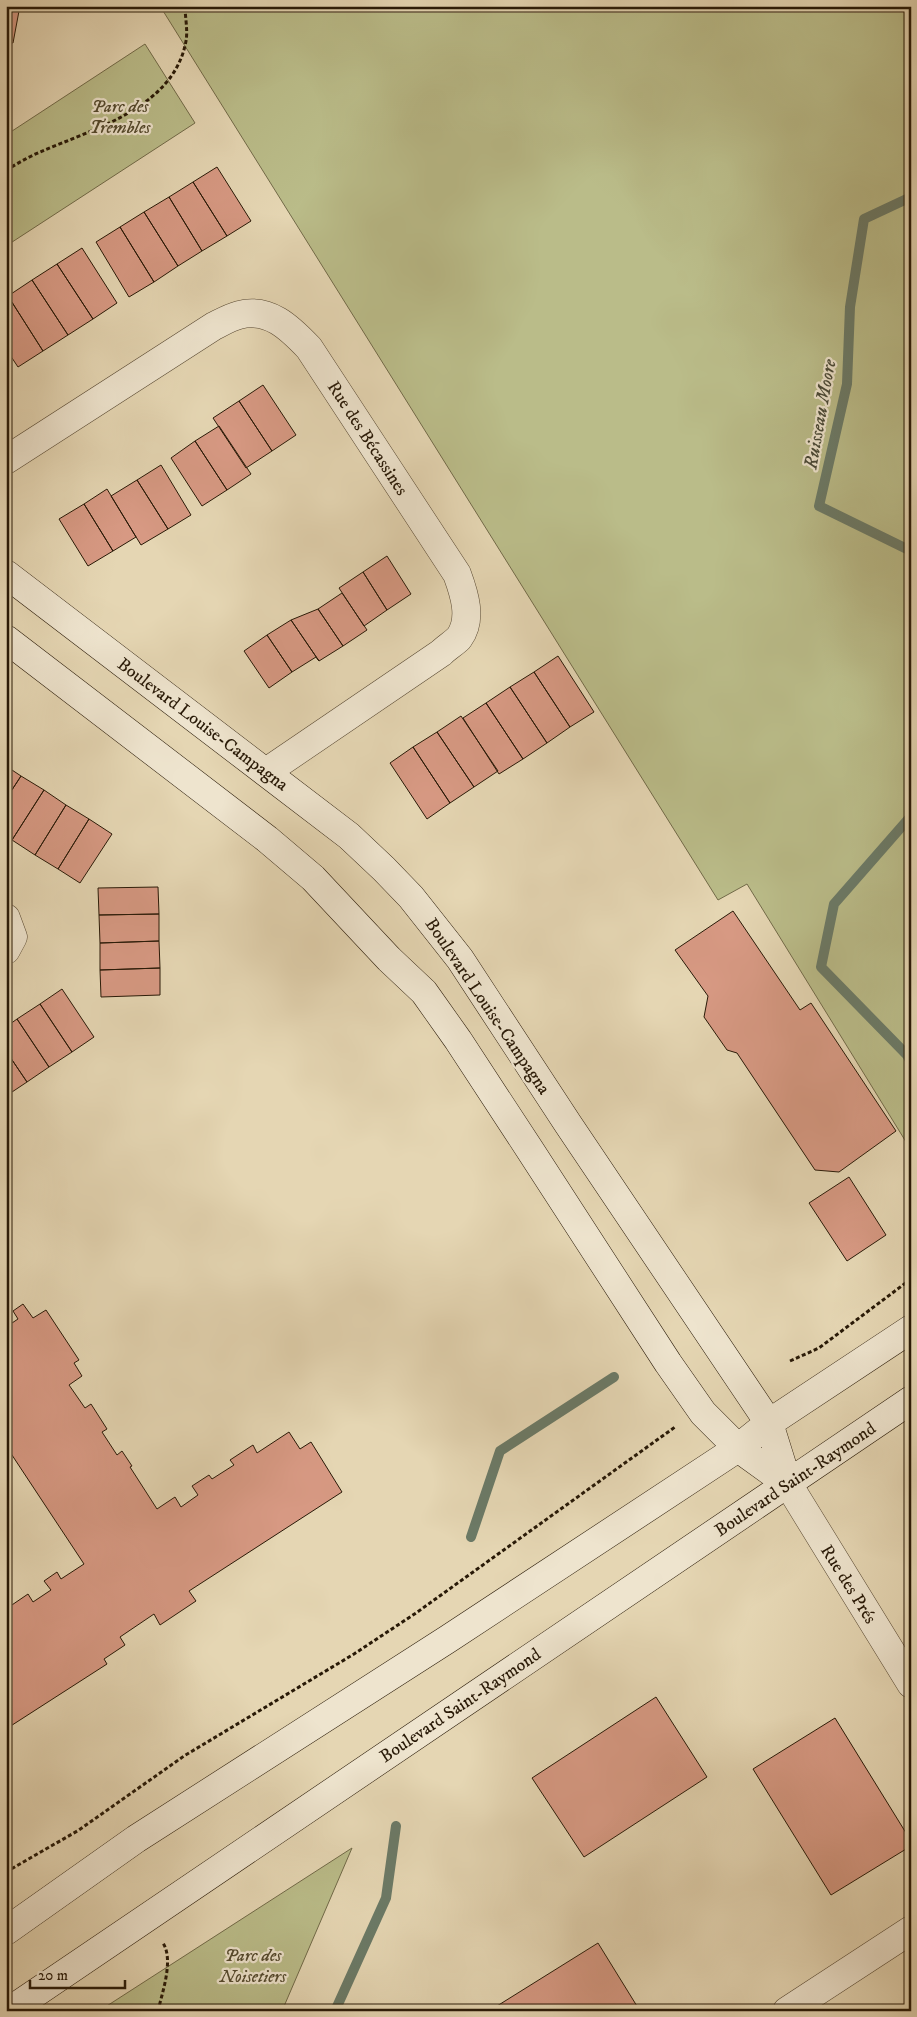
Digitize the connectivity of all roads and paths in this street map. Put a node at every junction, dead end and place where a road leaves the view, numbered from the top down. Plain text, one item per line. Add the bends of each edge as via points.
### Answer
1 (185, 6) edge
2 (6, 170) edge
3 (6, 460) edge
4 (6, 574) edge
5 (6, 639) edge
6 (266, 772) junction
7 (6, 918) edge
8 (6, 950) edge
9 (911, 1279) edge
10 (911, 1329) edge
11 (790, 1361) dead end
12 (911, 1400) edge
13 (680, 1423) dead end
14 (769, 1423) junction
15 (738, 1448) junction
16 (788, 1484) junction
17 (911, 1684) edge
18 (6, 1872) edge
19 (146, 1918) junction
20 (911, 1930) edge
21 (6, 1931) edge
22 (9, 2011) edge
23 (158, 2011) edge
24 (787, 2011) edge

1 - 2 path via 186,40 179,61 168,80 150,99 117,120
3 - 6 street, Rue des Bécassines via 214,326 239,314 264,314 288,326 309,348 457,574 467,615 459,637 441,653
4 - 6 street, Boulevard Louise-Campagna
5 - 15 street via 267,839 313,878 424,992 668,1363 703,1412
6 - 14 street, Boulevard Louise-Campagna via 356,842 438,929
7 - 8 street via 13,937
9 - 11 path via 819,1348
10 - 14 street
12 - 16 street, Boulevard Saint-Raymond
13 - 18 path via 416,1613 184,1756 79,1830
14 - 15 street
14 - 16 street, Boulevard Louise-Campagna
15 - 16 street
15 - 21 street via 136,1839
16 - 17 street, Rue des Prés
16 - 19 street, Boulevard Saint-Raymond
19 - 22 street, Boulevard Saint-Raymond
19 - 23 path via 166,1947 167,1970
20 - 24 street

